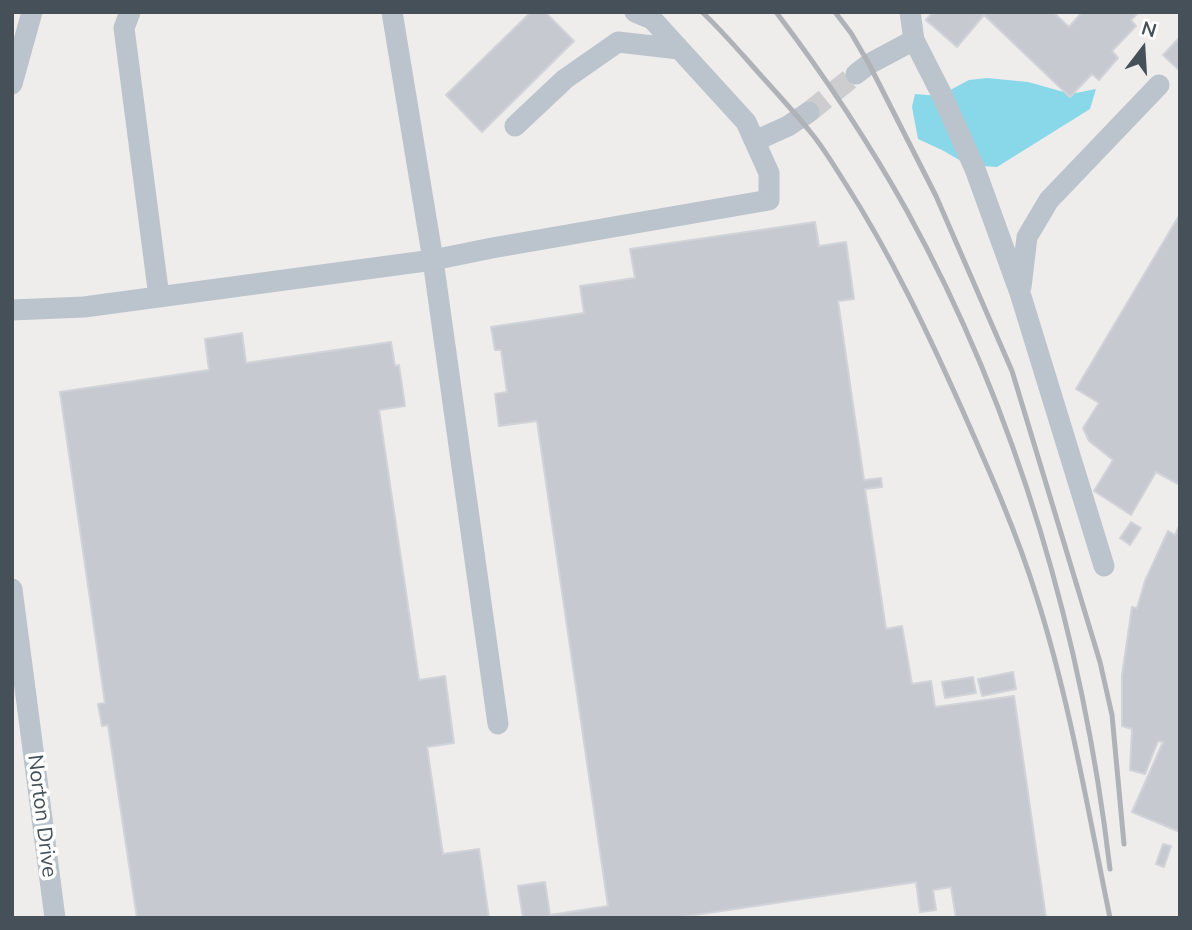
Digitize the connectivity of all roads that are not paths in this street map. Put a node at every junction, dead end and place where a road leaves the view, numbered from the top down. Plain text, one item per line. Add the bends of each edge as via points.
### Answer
1 (32, 12) edge
2 (130, 12) edge
3 (392, 12) edge
4 (635, 12) edge
5 (910, 12) edge
6 (914, 40) junction
7 (679, 49) junction
8 (856, 74) tunnel mouth
9 (12, 84) edge
10 (1158, 85) dead end
11 (809, 112) tunnel mouth
12 (515, 126) dead end
13 (755, 141) junction
14 (433, 260) junction
15 (1020, 293) junction
16 (159, 297) junction
17 (12, 310) edge
18 (1104, 566) dead end
19 (12, 589) edge
20 (498, 724) dead end
21 (55, 918) edge

1 - 9 street
2 - 16 street via 124,27
3 - 14 street
4 - 7 street via 652,19
5 - 6 street
6 - 8 street
6 - 15 street via 975,169
7 - 12 street via 618,42 565,79
7 - 13 street via 746,122
10 - 15 street via 1049,200 1027,237
11 - 13 street
13 - 14 street via 769,173 769,200
14 - 16 street
14 - 20 street
15 - 18 street
16 - 17 street
19 - 21 street, Norton Drive

